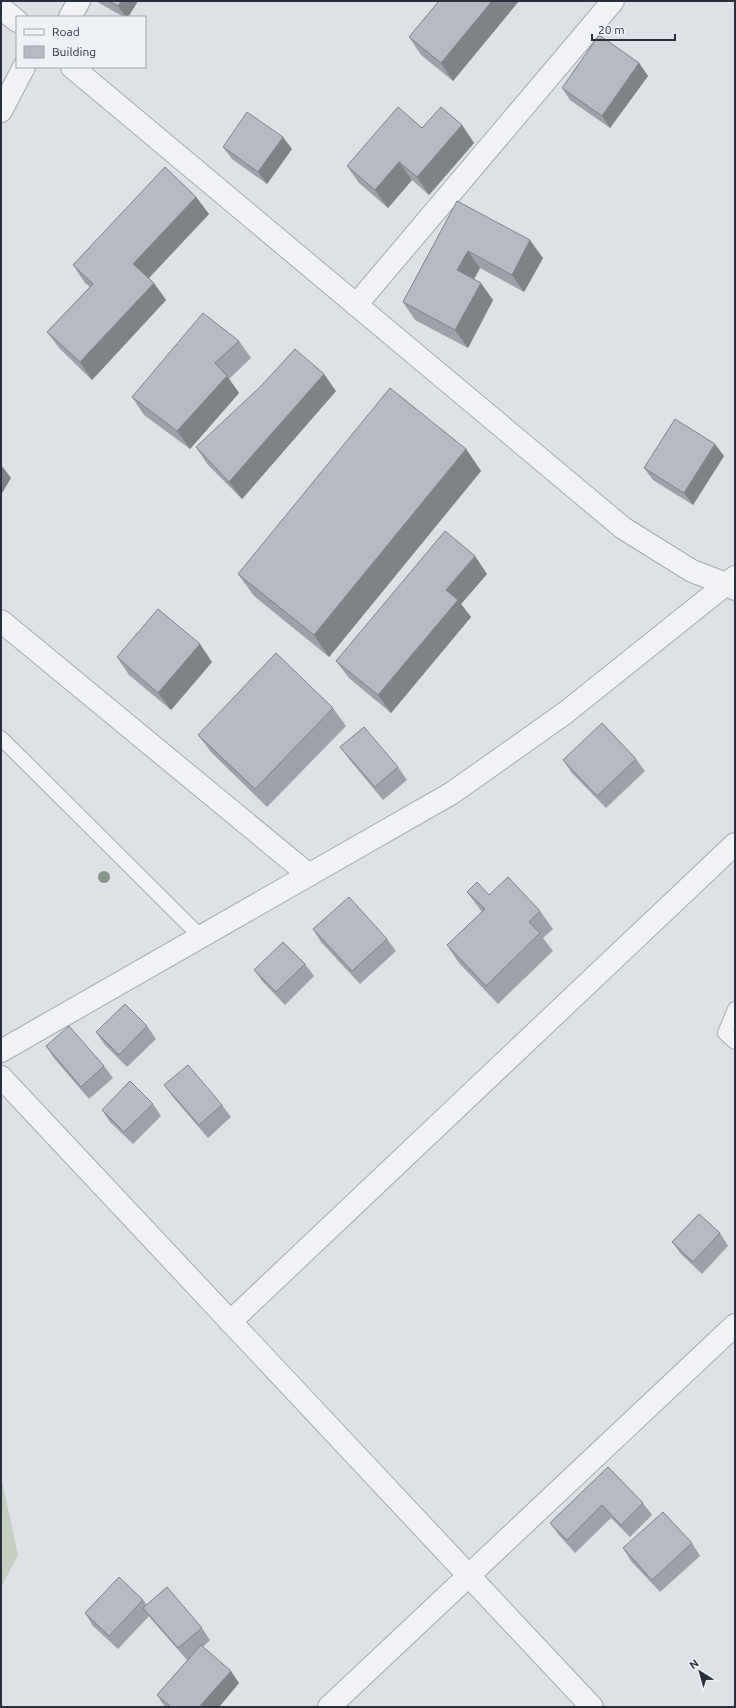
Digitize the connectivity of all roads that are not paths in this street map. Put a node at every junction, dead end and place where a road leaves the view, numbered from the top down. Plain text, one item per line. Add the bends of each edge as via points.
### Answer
1 (79, 1) edge
2 (613, 1) edge
3 (1, 8) edge
4 (71, 16) edge
5 (16, 20) edge
6 (23, 68) edge
7 (73, 68) edge
8 (1, 110) edge
9 (356, 305) junction
10 (732, 583) edge
11 (1, 621) edge
12 (1, 738) edge
13 (735, 844) edge
14 (309, 875) junction
15 (200, 936) junction
16 (735, 1009) edge
17 (735, 1042) edge
18 (1, 1051) edge
19 (1, 1077) edge
20 (230, 1322) junction
21 (735, 1325) edge
22 (469, 1576) junction
23 (329, 1707) edge
24 (592, 1707) edge

1 - 4 street
2 - 9 street
3 - 5 street
6 - 8 street
7 - 9 street
9 - 10 street via 623,528 692,571
10 - 14 street via 565,713 452,793
11 - 14 street
12 - 15 lane
13 - 20 street
14 - 15 street
15 - 18 street
16 - 17 lane via 725,1033
19 - 20 street
20 - 22 street
21 - 22 street
22 - 23 street
22 - 24 street

